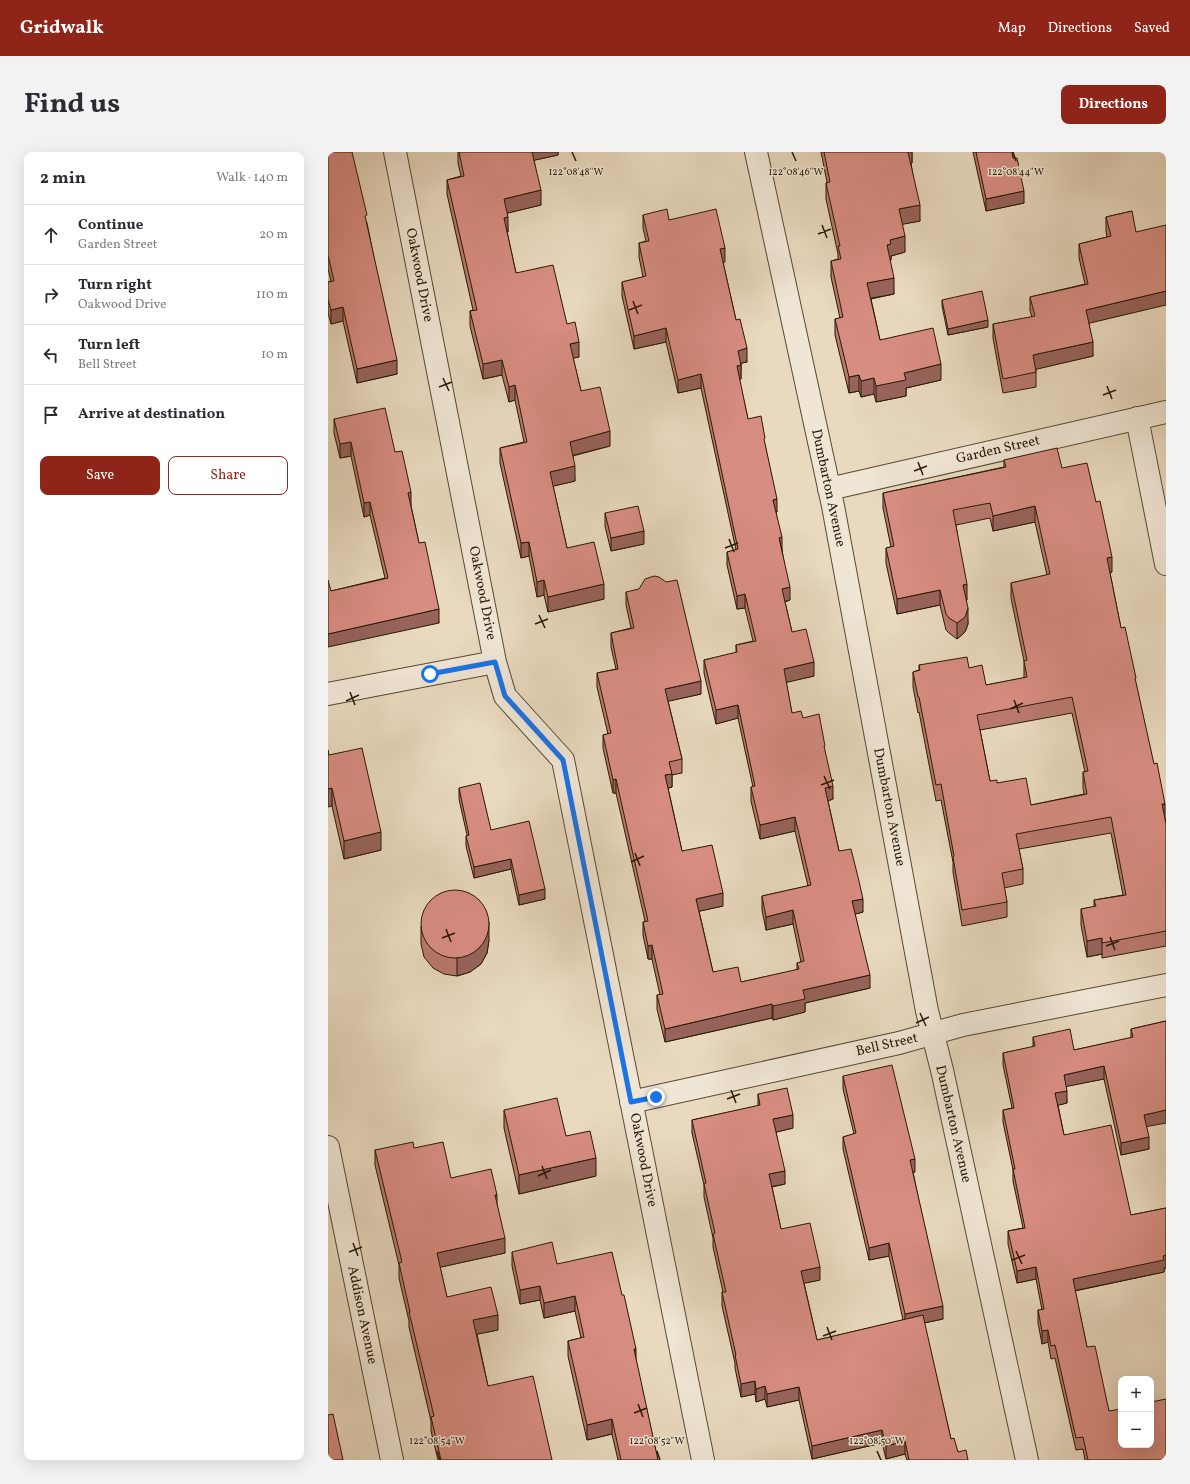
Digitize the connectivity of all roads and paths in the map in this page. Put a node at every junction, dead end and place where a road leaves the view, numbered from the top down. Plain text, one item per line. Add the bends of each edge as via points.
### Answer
1 (395, 152) edge
2 (756, 152) edge
3 (1166, 412) edge
4 (1137, 418) junction
5 (829, 489) junction
6 (1166, 564) edge
7 (495, 662) junction
8 (328, 694) edge
9 (1166, 985) edge
10 (933, 1034) junction
11 (631, 1102) junction
12 (328, 1147) edge
13 (392, 1460) edge
14 (703, 1460) edge
15 (1027, 1460) edge

1 - 7 street, Oakwood Drive
2 - 5 street, Dumbarton Avenue
3 - 4 street, Garden Street
4 - 5 street, Garden Street
4 - 6 street
5 - 10 street, Dumbarton Avenue via 925,1003
7 - 8 street
7 - 11 street, Oakwood Drive via 505,696 563,760
9 - 10 street, Bell Street via 963,1025
10 - 11 street, Bell Street
10 - 15 street, Dumbarton Avenue
11 - 14 street, Oakwood Drive
12 - 13 street, Addison Avenue

